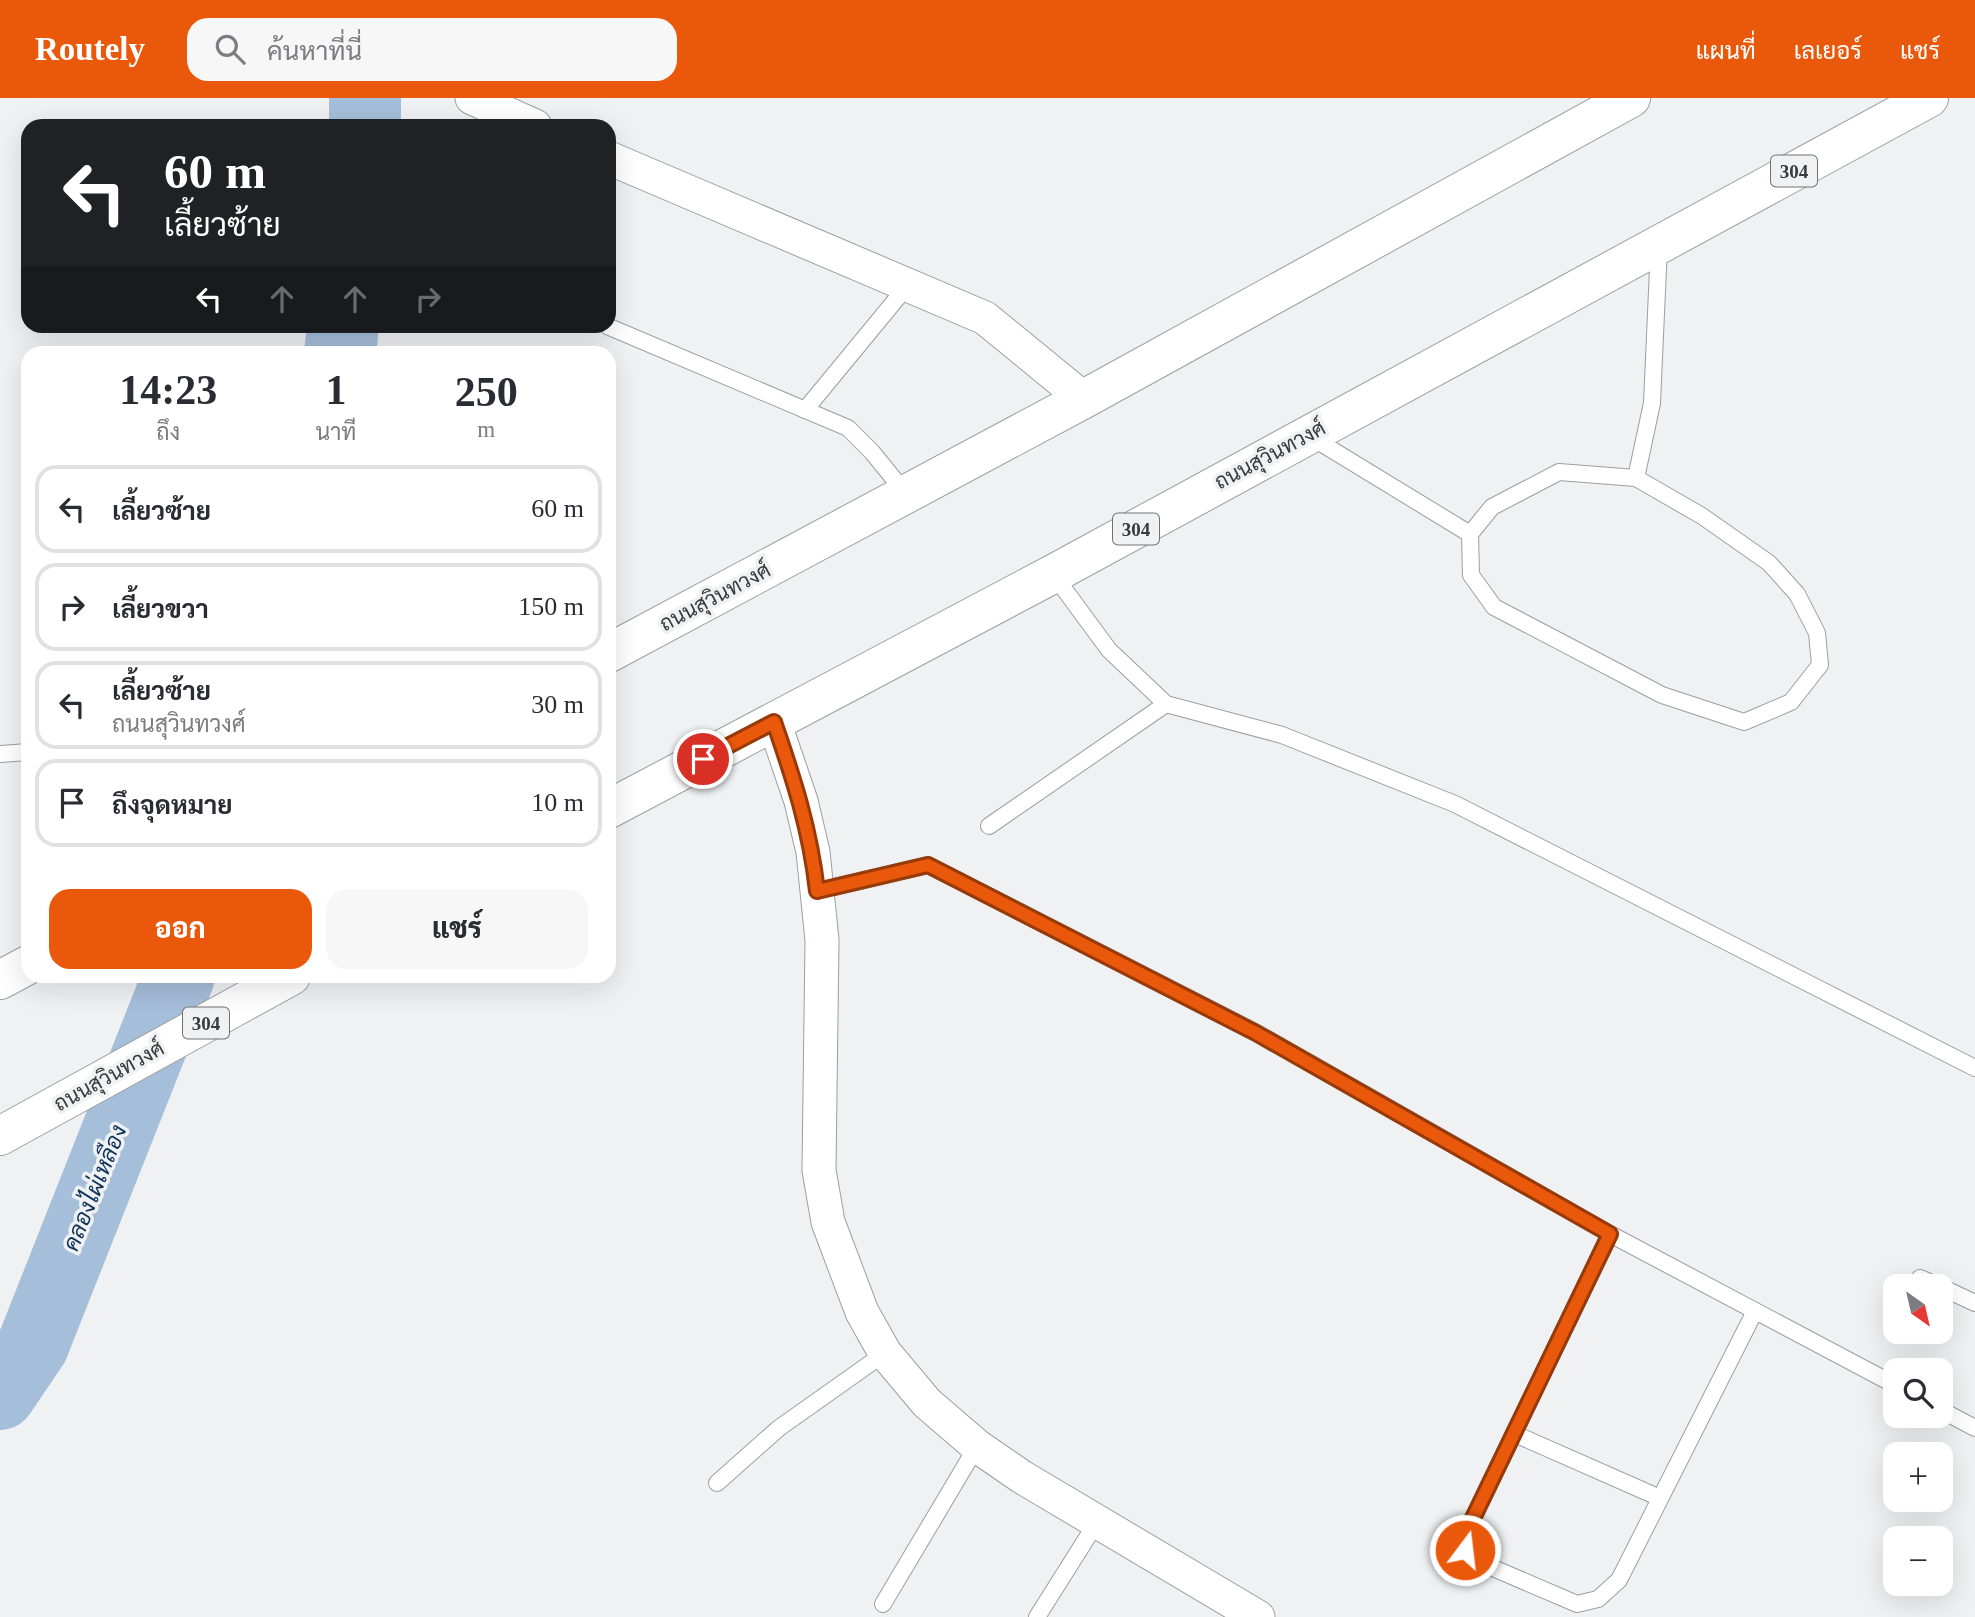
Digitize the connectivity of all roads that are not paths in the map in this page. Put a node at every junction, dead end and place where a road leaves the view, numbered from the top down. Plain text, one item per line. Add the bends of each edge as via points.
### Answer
1 (472, 98) edge
2 (1631, 98) edge
3 (1929, 98) edge
4 (519, 119) edge
5 (616, 161) edge
6 (1660, 243) junction
7 (908, 285) junction
8 (616, 330) edge
9 (1084, 399) junction
10 (805, 410) junction
11 (1308, 435) junction
12 (1636, 478) junction
13 (907, 495) junction
14 (1470, 534) junction
15 (1053, 573) junction
16 (616, 649) edge
17 (1166, 704) junction
18 (774, 722) junction
19 (21, 752) edge
20 (0, 754) edge
21 (616, 805) edge
22 (989, 826) dead end
23 (817, 891) junction
24 (21, 969) edge
25 (0, 980) edge
26 (280, 983) edge
27 (1975, 1068) edge
28 (0, 1136) edge
29 (1610, 1234) junction
30 (1953, 1293) edge
31 (1975, 1303) edge
32 (1755, 1311) junction
33 (885, 1353) junction
34 (1883, 1379) edge
35 (1953, 1416) edge
36 (1975, 1428) edge
37 (1515, 1434) junction
38 (977, 1446) junction
39 (718, 1483) dead end
40 (1660, 1498) junction
41 (1097, 1522) junction
42 (883, 1604) dead end
43 (1037, 1617) edge
44 (1258, 1617) edge

1 - 4 street
2 - 9 highway, ถนนสุวินทวงศ์
3 - 6 highway, ถนนสุวินทวงศ์ / 304
5 - 7 street
6 - 11 highway, ถนนสุวินทวงศ์ / 304
6 - 12 lane via 1652,403
7 - 9 street via 985,318
7 - 10 lane
8 - 10 lane
9 - 13 highway, ถนนสุวินทวงศ์
10 - 13 lane via 848,428
11 - 14 lane
11 - 15 highway, ถนนสุวินทวงศ์ / 304
12 - 14 lane via 1559,472 1492,508
12 - 14 lane via 1702,516 1769,563 1797,594 1817,634 1820,665 1791,702 1744,722 1662,695 1494,607 1471,575
13 - 16 highway, ถนนสุวินทวงศ์
15 - 17 lane via 1109,650
15 - 18 highway, ถนนสุวินทวงศ์ / 304
17 - 22 lane
17 - 27 lane via 1282,735 1455,804
18 - 21 highway, ถนนสุวินทวงศ์ / 304
18 - 23 street via 801,801
19 - 20 lane
23 - 29 lane via 928,865 1256,1033
23 - 33 street via 822,940 820,1170 828,1222 862,1312
24 - 25 highway
26 - 28 highway, ถนนสุวินทวงศ์ / 304
29 - 32 lane
29 - 37 lane
30 - 31 lane
32 - 34 lane
32 - 40 lane
33 - 38 street via 927,1403
33 - 39 lane via 779,1428
35 - 36 lane
37 - 40 lane
37 - 40 lane via 1462,1541 1472,1559 1577,1604 1598,1599 1619,1580
38 - 41 street
38 - 42 lane
41 - 43 lane
41 - 44 street

